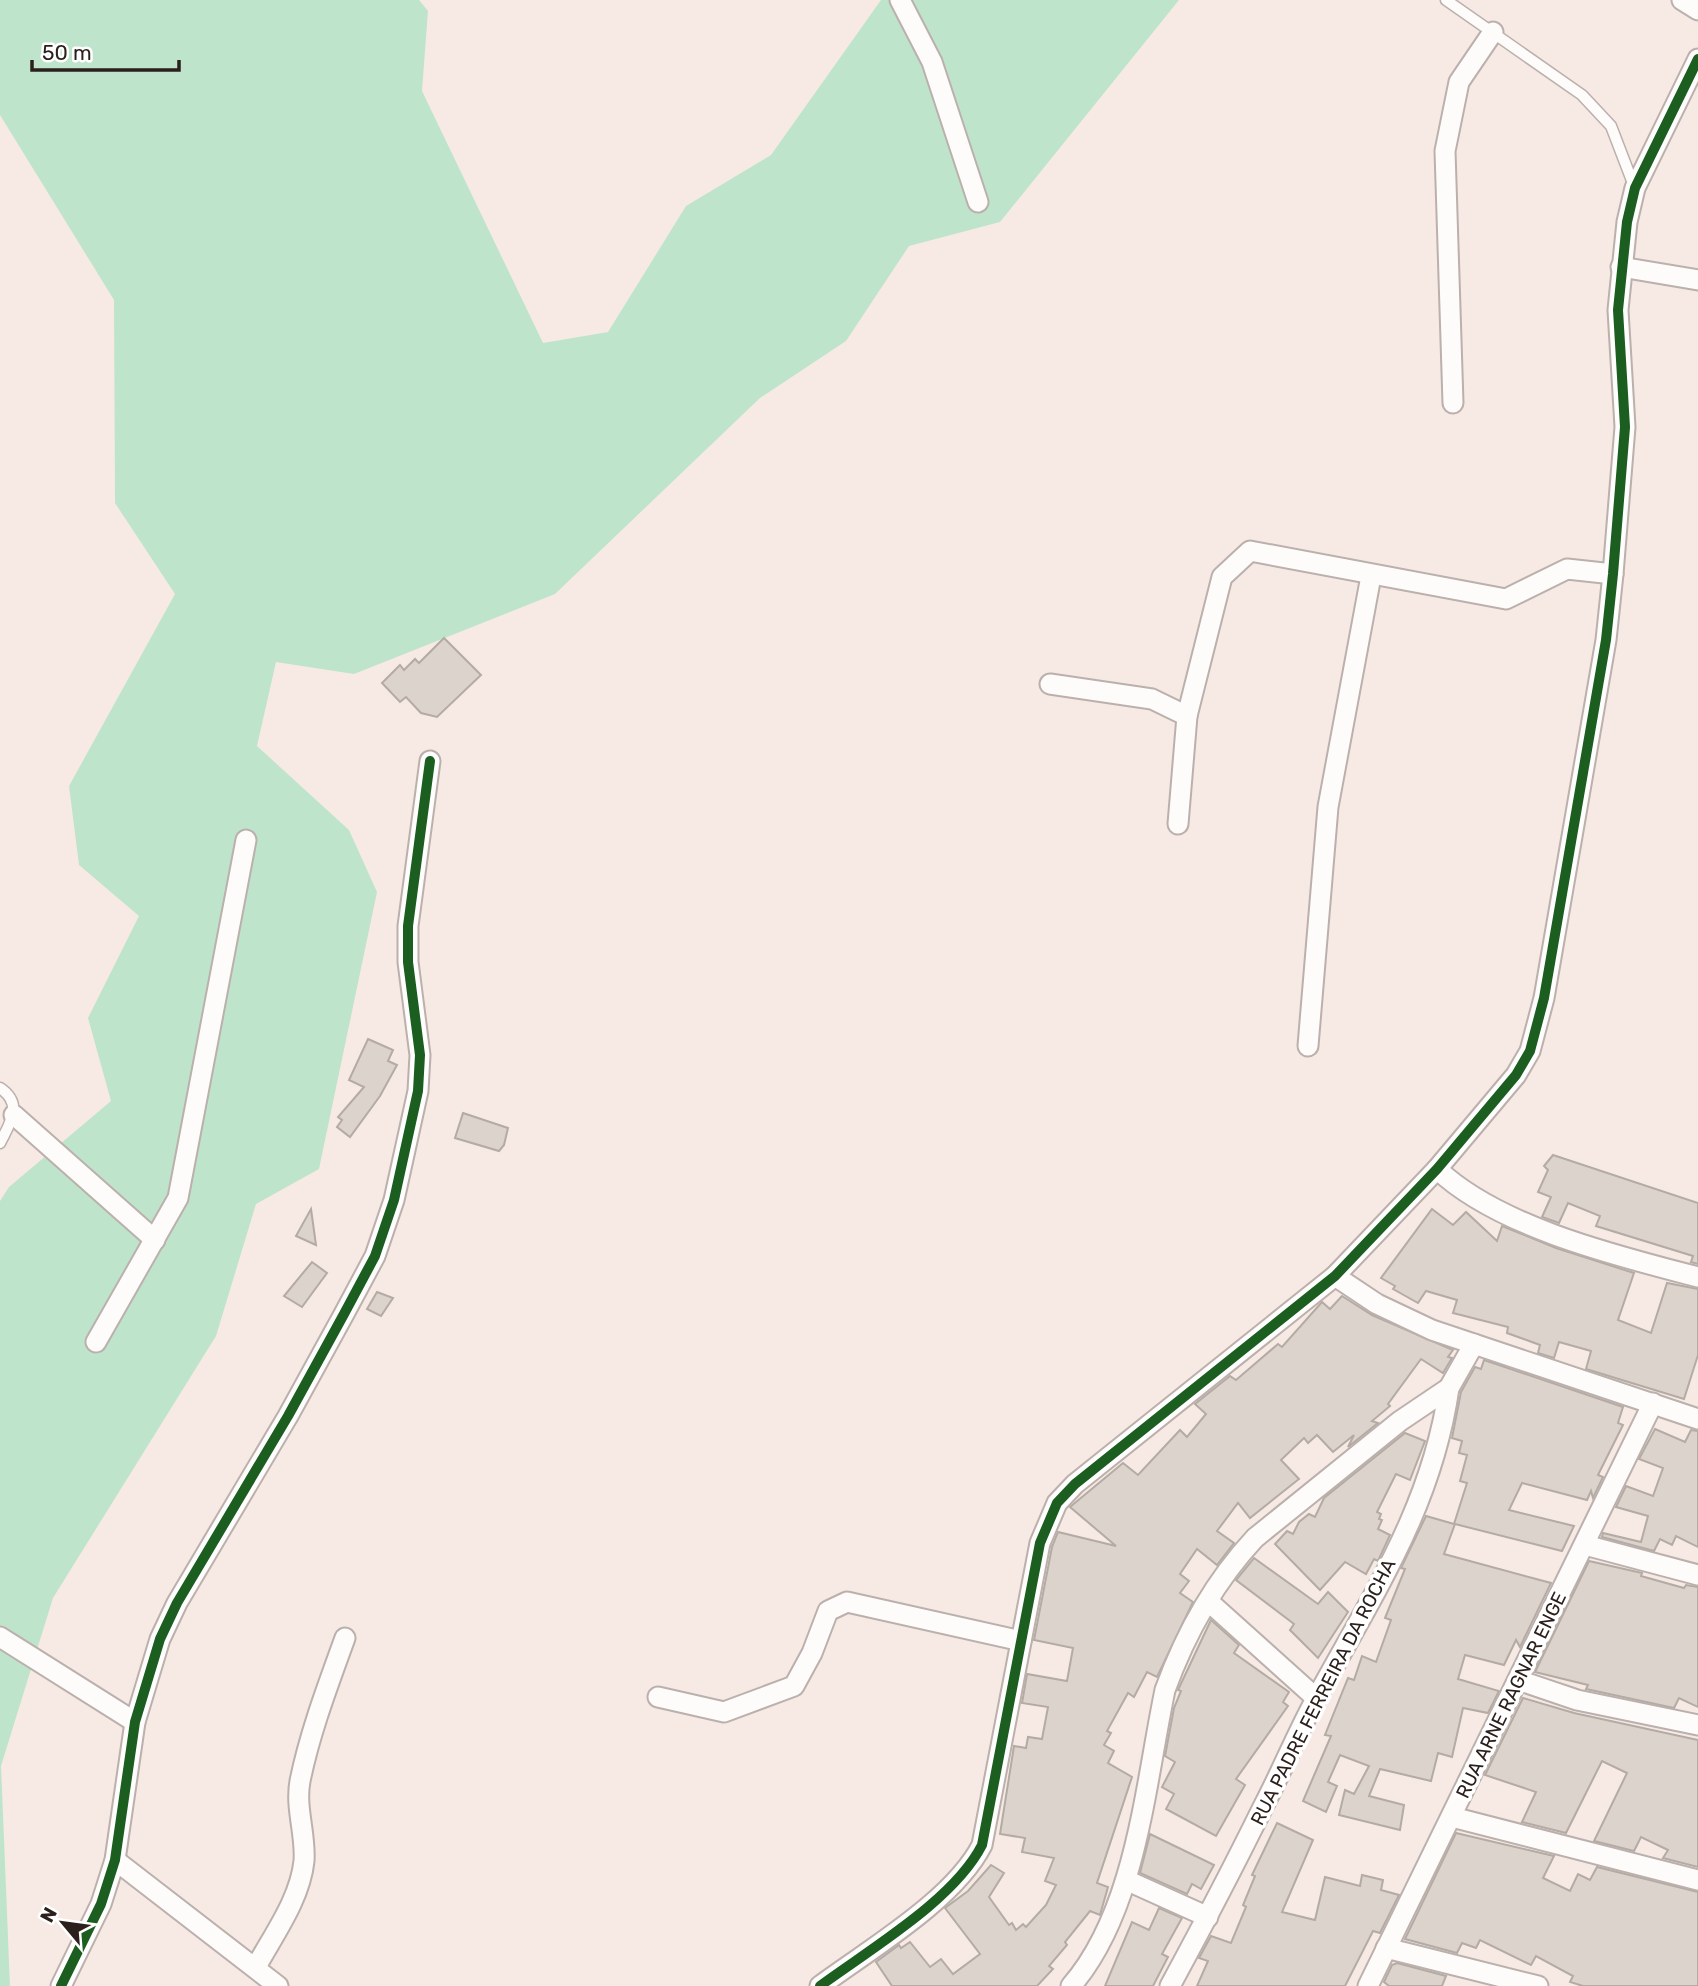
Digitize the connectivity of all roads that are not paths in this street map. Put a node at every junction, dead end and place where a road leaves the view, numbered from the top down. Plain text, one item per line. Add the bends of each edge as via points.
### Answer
1 (900, 0) edge
2 (1447, 0) edge
3 (1682, 0) edge
4 (1698, 10) edge
5 (1493, 32) junction
6 (1698, 60) edge
7 (1635, 188) junction
8 (978, 202) dead end
9 (1621, 267) junction
10 (1698, 281) edge
11 (1453, 403) dead end
12 (1613, 574) junction
13 (1371, 576) junction
14 (1050, 684) dead end
15 (1186, 716) junction
16 (430, 761) dead end
17 (1178, 824) dead end
18 (246, 840) dead end
19 (1308, 1046) dead end
20 (0, 1088) edge
21 (14, 1115) junction
22 (0, 1143) edge
23 (1437, 1169) junction
24 (155, 1240) junction
25 (1335, 1276) junction
26 (1698, 1277) edge
27 (96, 1342) dead end
28 (1474, 1344) junction
29 (1449, 1388) junction
30 (1653, 1403) junction
31 (1698, 1419) edge
32 (1585, 1545) junction
33 (1698, 1575) edge
34 (1208, 1601) junction
35 (0, 1637) edge
36 (345, 1638) dead end
37 (1021, 1642) junction
38 (1518, 1680) junction
39 (658, 1697) dead end
40 (1316, 1698) junction
41 (135, 1722) junction
42 (1698, 1725) edge
43 (1452, 1817) junction
44 (115, 1860) junction
45 (1126, 1880) junction
46 (1698, 1880) edge
47 (1208, 1917) junction
48 (1386, 1948) junction
49 (256, 1967) junction
50 (61, 1986) edge
51 (278, 1986) edge
52 (820, 1986) edge
53 (1071, 1986) edge
54 (1170, 1986) edge
55 (1368, 1986) edge
56 (1538, 1986) edge

1 - 8 street via 932,62
2 - 5 lane
3 - 4 street
5 - 7 lane via 1582,95 1611,126
5 - 11 street via 1459,82 1445,151
6 - 7 street
7 - 9 street
9 - 10 street
9 - 12 street via 1618,310 1625,427
12 - 13 street via 1567,569 1506,599
12 - 23 street via 1538,1026 1516,1076
13 - 15 street via 1250,551 1222,577
13 - 19 street via 1328,807
14 - 15 street via 1152,699
15 - 17 street
16 - 41 street via 408,926 420,1055 418,1091 394,1200 375,1256 344,1314 177,1603 160,1639
18 - 24 street via 178,1198
20 - 21 lane via 11,1097
21 - 22 lane
21 - 24 street
23 - 25 street
23 - 26 street via 1475,1200 1504,1213 1588,1246
24 - 27 street
25 - 28 street via 1401,1315
25 - 37 street via 1057,1503 1040,1543
28 - 29 street, RUA PADRE FERREIRA DA ROCHA
28 - 30 street
29 - 34 street, RUA PADRE FERREIRA DA ROCHA via 1399,1421 1255,1538
29 - 40 street, RUA PADRE FERREIRA DA ROCHA via 1444,1426 1425,1493 1366,1614
30 - 31 street
30 - 32 street, RUA ARNE RAGNAR ENGE
32 - 33 street
32 - 38 street, RUA ARNE RAGNAR ENGE
34 - 40 street
34 - 45 street, RUA PADRE FERREIRA DA ROCHA via 1175,1661 1166,1690
35 - 41 street
36 - 49 street via 300,1781 301,1878
37 - 39 street via 847,1602 828,1611 794,1686 723,1712
37 - 52 street via 982,1845 973,1862 931,1904
38 - 42 street via 1577,1700
38 - 43 street, RUA ARNE RAGNAR ENGE
40 - 47 street, RUA PADRE FERREIRA DA ROCHA
41 - 44 street
43 - 46 street
43 - 48 street, RUA ARNE RAGNAR ENGE
44 - 49 street
44 - 50 street via 101,1904
45 - 47 street
45 - 53 street, RUA PADRE FERREIRA DA ROCHA via 1099,1949
47 - 54 street, RUA PADRE FERREIRA DA ROCHA
48 - 55 street, RUA ARNE RAGNAR ENGE
48 - 56 street
49 - 51 street

